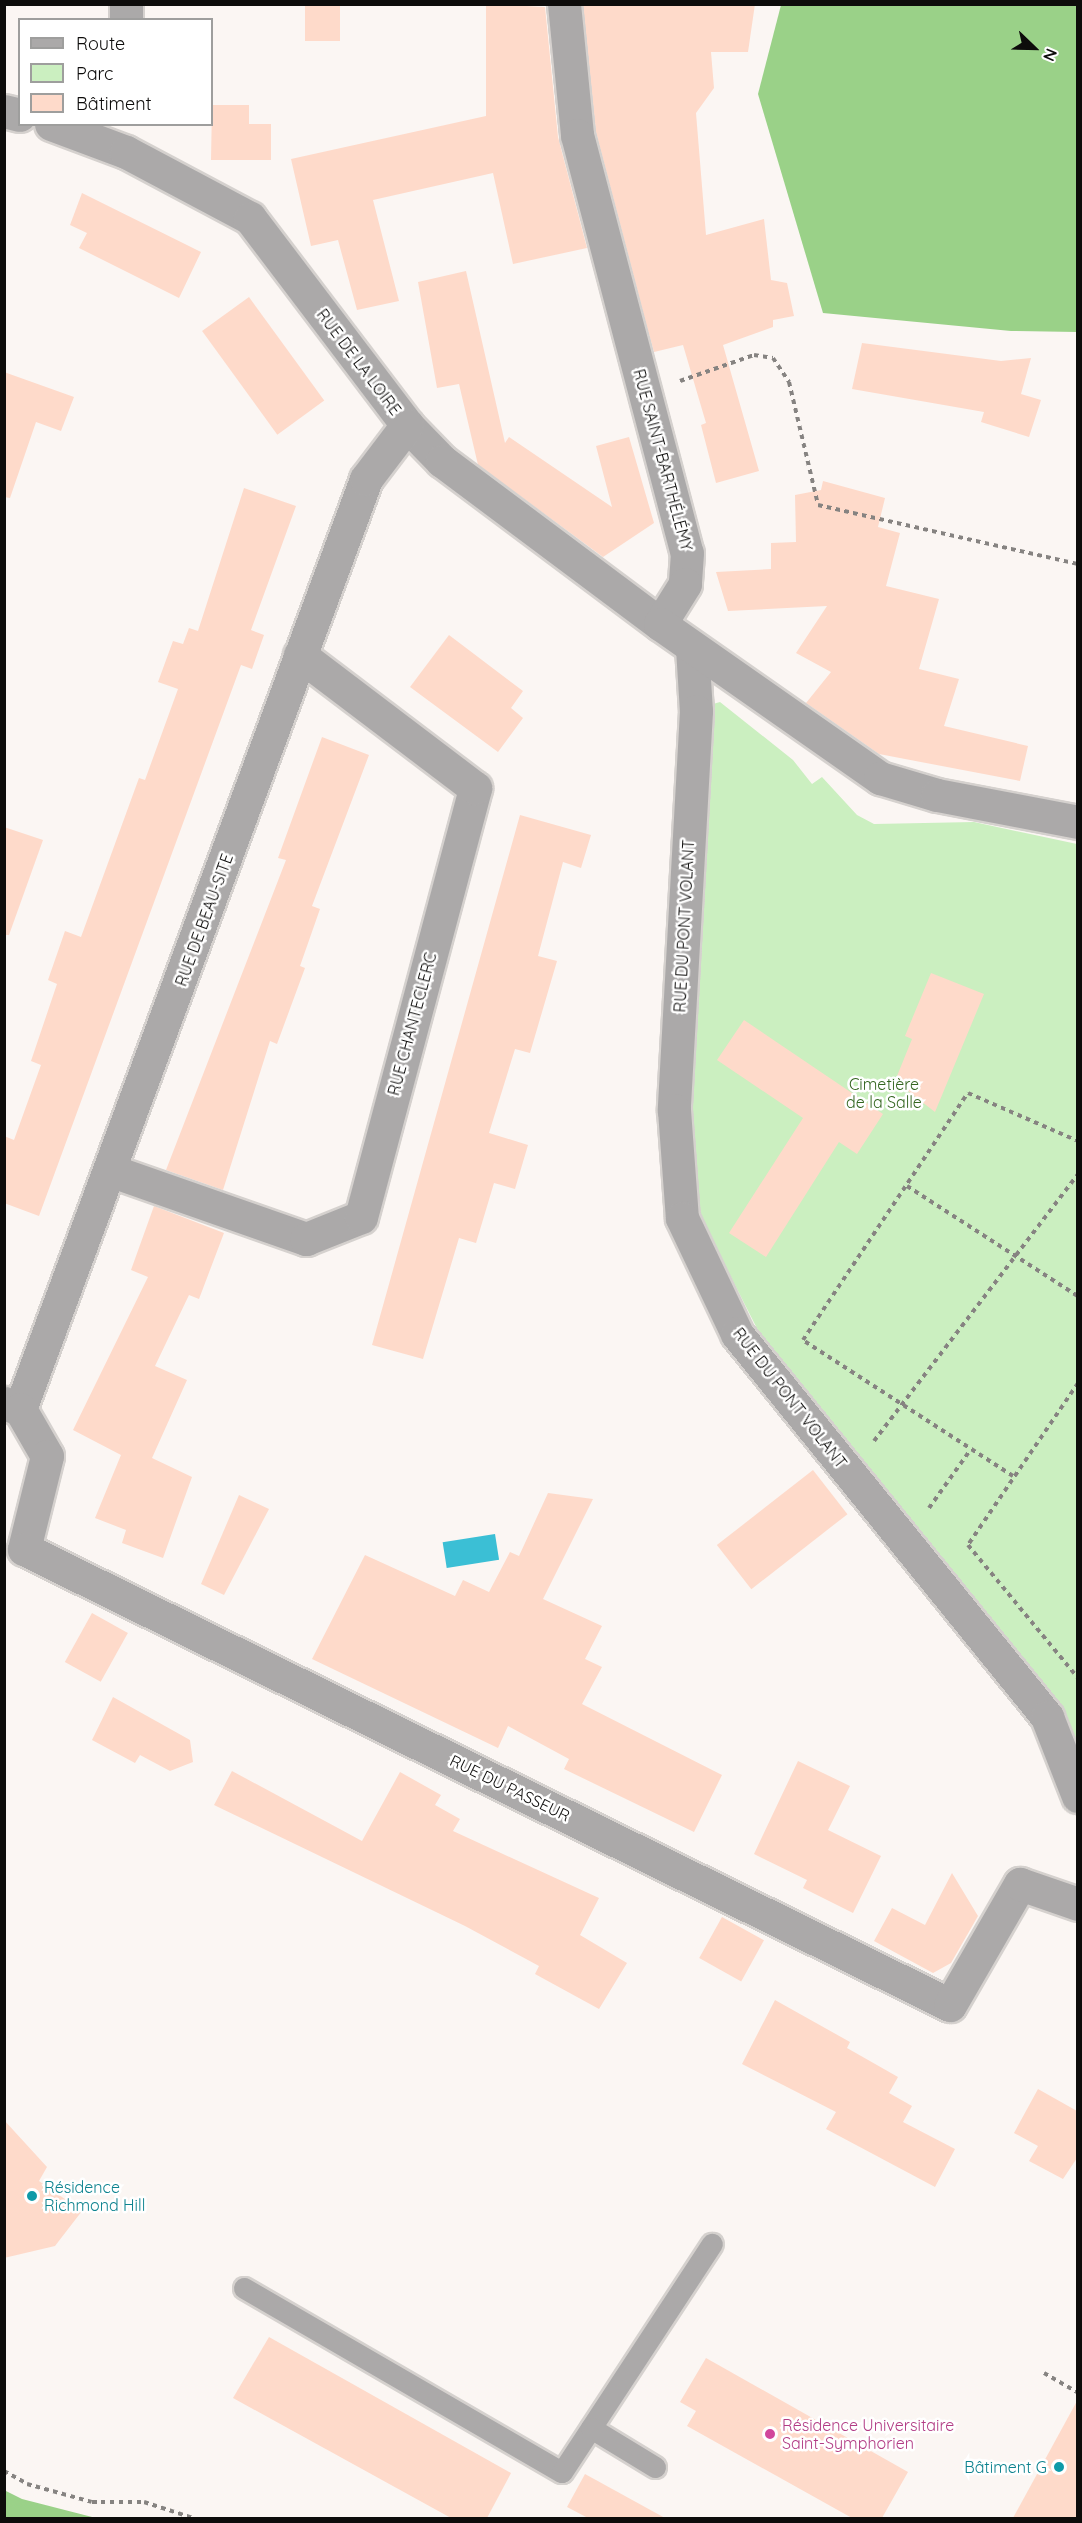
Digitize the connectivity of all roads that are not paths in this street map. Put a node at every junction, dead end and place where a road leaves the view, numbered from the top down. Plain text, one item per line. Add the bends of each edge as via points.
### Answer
1 (564, 4) edge
2 (62, 126) edge
3 (126, 138) edge
4 (407, 425) junction
5 (660, 624) junction
6 (692, 648) junction
7 (300, 655) junction
8 (1077, 822) edge
9 (112, 1171) junction
10 (12, 1406) edge
11 (1077, 1796) edge
12 (1077, 1904) edge
13 (712, 2244) dead end
14 (244, 2288) dead end
15 (591, 2427) junction
16 (655, 2466) dead end

1 - 5 street, RUE SAINT-BARTHÉLÉMY via 577,135 689,569
2 - 3 street, RUE DE LA LOIRE
3 - 4 street, RUE DE LA LOIRE via 250,218
4 - 5 street, RUE DE LA LOIRE via 442,460
4 - 7 street, RUE DE BEAU-SITE via 366,479
5 - 6 street
6 - 8 street via 880,778 937,795
6 - 11 street, RUE DU PONT VOLANT via 696,711 674,1110 682,1218 737,1334 1047,1717
7 - 9 street, RUE DE BEAU-SITE
7 - 9 street, RUE CHANTECLERC via 475,789 361,1217 306,1239
9 - 10 street, RUE DE BEAU-SITE
10 - 12 street, RUE DU PASSEUR via 47,1456 24,1549 950,2005 1020,1884
13 - 15 lane
14 - 15 lane via 562,2472
15 - 16 lane

